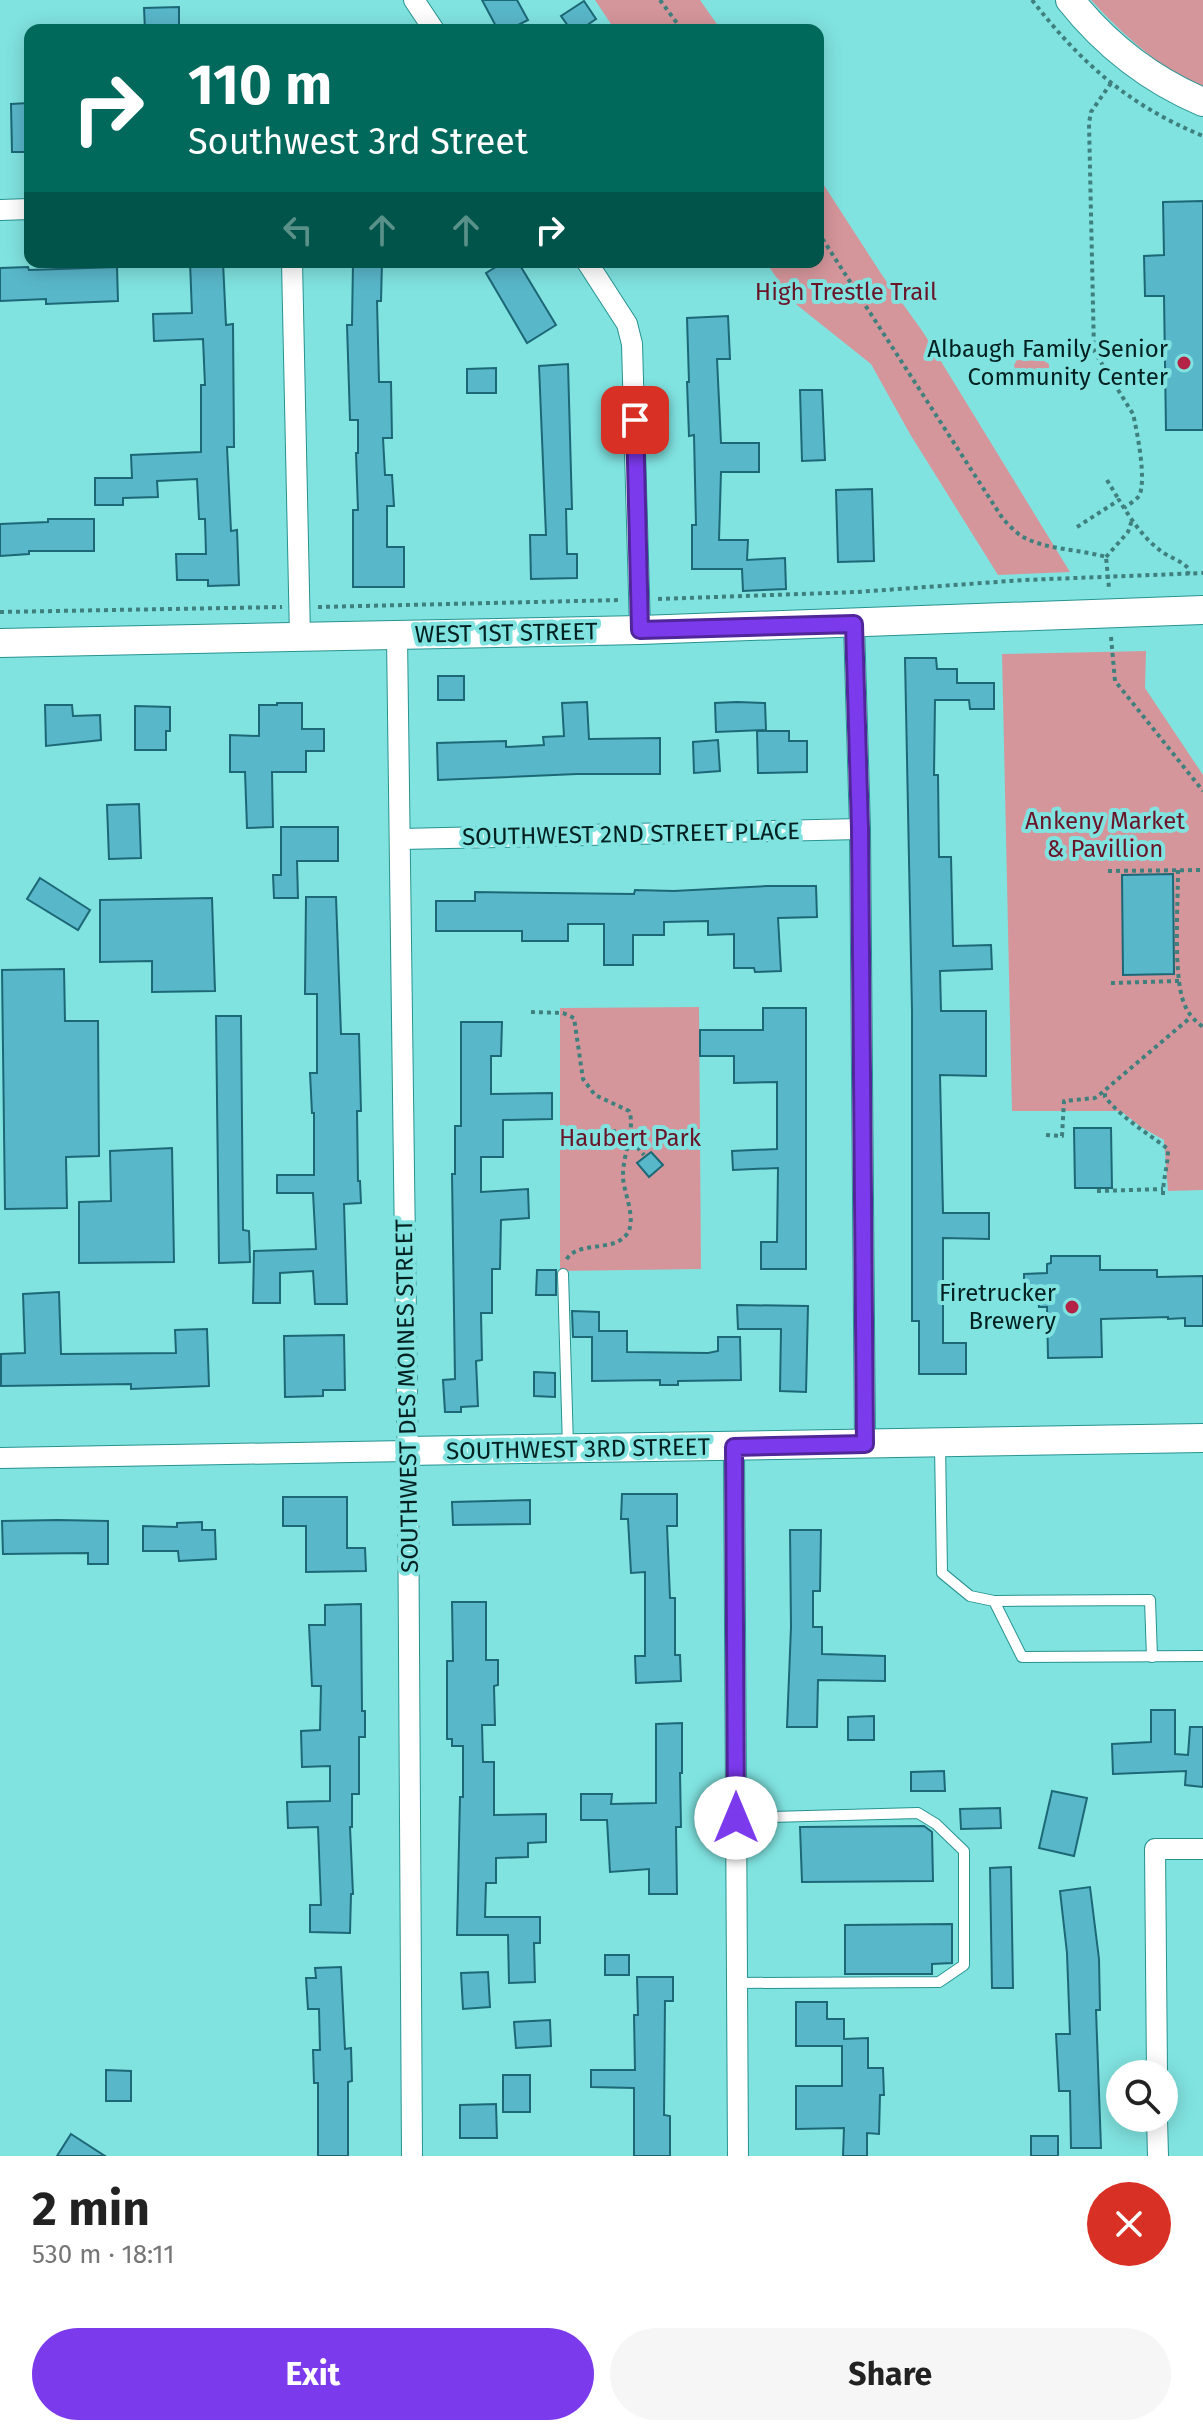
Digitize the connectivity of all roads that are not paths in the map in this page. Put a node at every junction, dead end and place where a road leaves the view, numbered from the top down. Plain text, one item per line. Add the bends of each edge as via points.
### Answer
1 (414, 0) edge
2 (1070, 0) edge
3 (430, 24) edge
4 (1203, 102) edge
5 (24, 209) edge
6 (0, 210) edge
7 (292, 268) edge
8 (591, 268) edge
9 (1203, 610) edge
10 (854, 624) junction
11 (640, 630) junction
12 (397, 636) junction
13 (300, 637) junction
14 (0, 643) edge
15 (860, 829) junction
16 (401, 839) junction
17 (563, 1274) road end
18 (1203, 1438) edge
19 (940, 1442) junction
20 (865, 1444) junction
21 (734, 1447) junction
22 (568, 1449) junction
23 (407, 1451) junction
24 (0, 1458) edge
25 (994, 1601) junction
26 (1203, 1656) edge
27 (1152, 1657) junction
28 (736, 1818) junction
29 (1203, 1849) edge
30 (737, 1983) junction
31 (1157, 2060) edge
32 (1157, 2132) edge
33 (412, 2156) edge
34 (738, 2156) edge
35 (1158, 2156) edge

1 - 3 street
2 - 4 main road via 1114,47
5 - 6 street
7 - 13 street
8 - 11 street via 627,324 632,344
9 - 10 main road, WEST 1ST STREET
10 - 11 main road, WEST 1ST STREET
10 - 15 street
11 - 12 main road, WEST 1ST STREET
12 - 13 main road, WEST 1ST STREET
12 - 16 street, SOUTHWEST DES MOINES STREET
13 - 14 main road, WEST 1ST STREET
15 - 16 street, SOUTHWEST 2ND STREET PLACE
15 - 20 street
16 - 23 street, SOUTHWEST DES MOINES STREET
17 - 22 lane
18 - 19 main road, SOUTHWEST 3RD STREET
19 - 20 main road, SOUTHWEST 3RD STREET
19 - 25 lane via 942,1573 970,1596
20 - 21 main road, SOUTHWEST 3RD STREET
21 - 22 main road, SOUTHWEST 3RD STREET
21 - 28 street
22 - 23 main road, SOUTHWEST 3RD STREET
23 - 24 street, SOUTHWEST 3RD STREET
23 - 33 street, SOUTHWEST DES MOINES STREET
25 - 27 lane via 1022,1657
25 - 27 lane via 1150,1600
26 - 27 lane
28 - 30 street
28 - 30 lane via 918,1813 964,1851 964,1965 939,1982
29 - 31 street via 1155,1849
30 - 34 street
32 - 35 street

